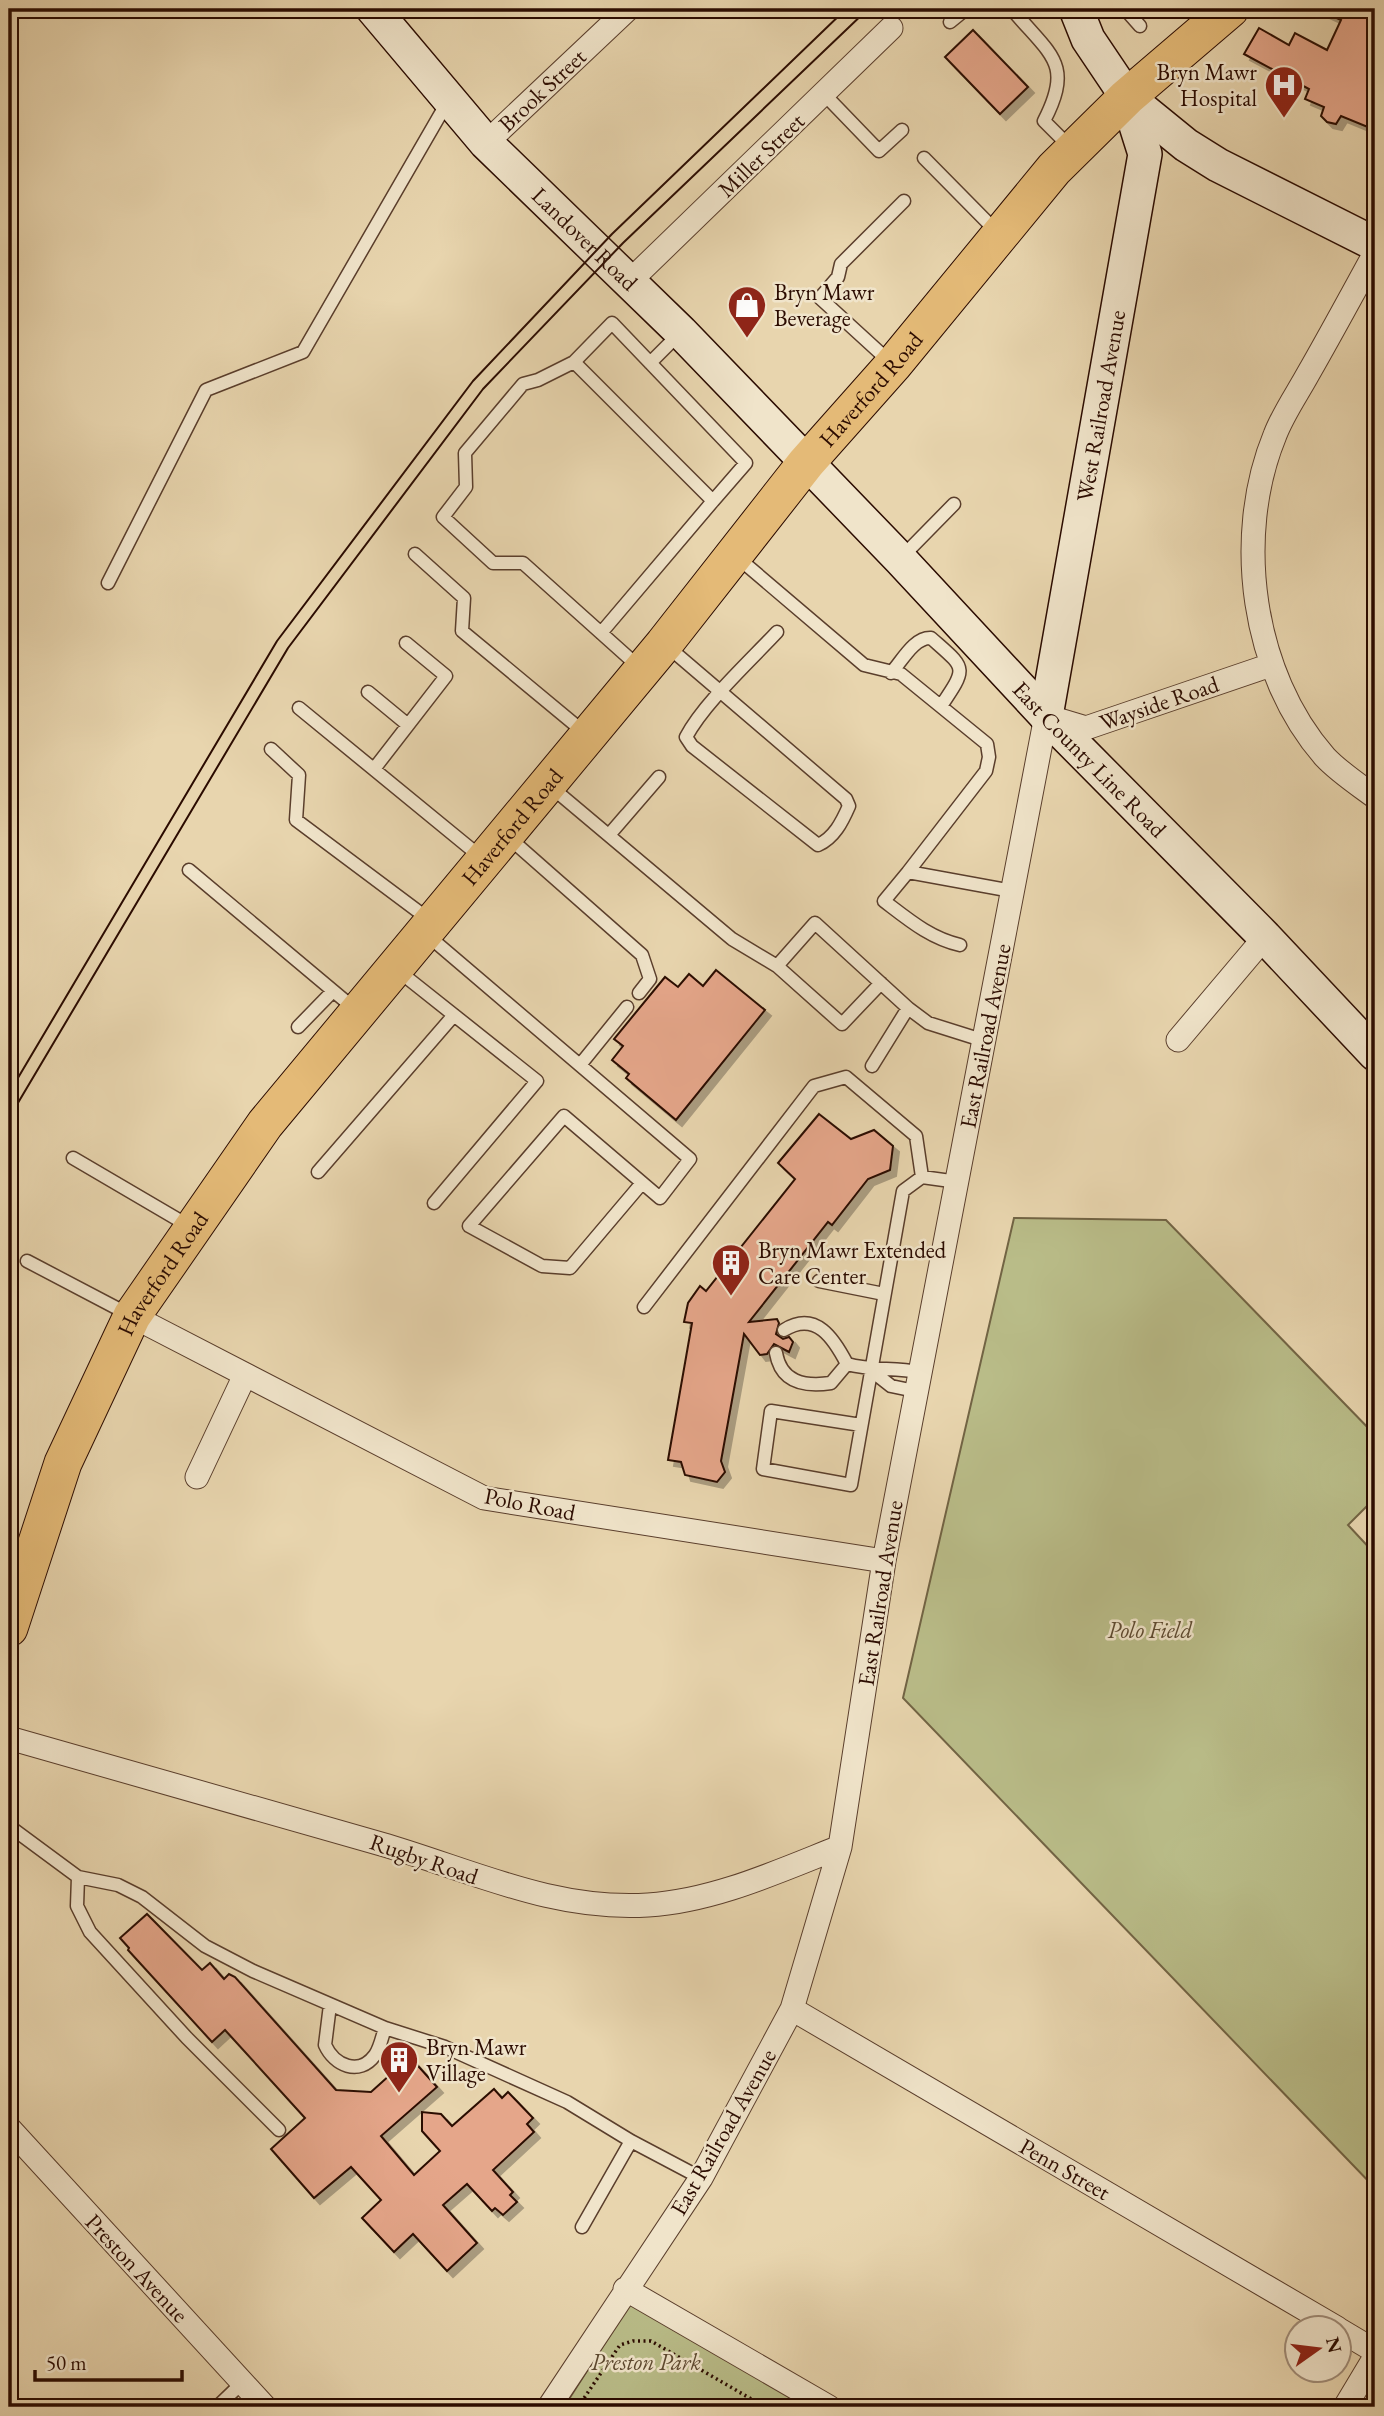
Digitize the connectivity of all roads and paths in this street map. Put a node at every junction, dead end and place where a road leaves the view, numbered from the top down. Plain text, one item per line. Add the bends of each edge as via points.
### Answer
1 (373, 9) edge
2 (628, 9) edge
3 (966, 9) edge
4 (1076, 9) edge
5 (1125, 9) edge
6 (1230, 9) edge
7 (1017, 10) edge
8 (950, 22) dead end
9 (1139, 26) dead end
10 (891, 28) dead end
11 (824, 94) junction
12 (1127, 97) junction
13 (449, 101) junction
14 (902, 130) dead end
15 (486, 143) junction
16 (1072, 150) junction
17 (924, 158) dead end
18 (904, 201) dead end
19 (999, 235) junction
20 (1375, 244) edge
21 (1375, 253) edge
22 (630, 281) junction
23 (681, 332) junction
24 (574, 362) junction
25 (650, 363) junction
26 (893, 365) junction
27 (806, 463) junction
28 (713, 501) junction
29 (954, 504) dead end
30 (415, 554) dead end
31 (735, 555) junction
32 (900, 559) junction
33 (108, 583) dead end
34 (777, 632) dead end
35 (601, 633) junction
36 (406, 643) dead end
37 (653, 657) junction
38 (1271, 665) junction
39 (891, 673) junction
40 (723, 691) junction
41 (368, 692) dead end
42 (941, 706) junction
43 (299, 708) dead end
44 (1045, 716) junction
45 (408, 725) junction
46 (588, 736) junction
47 (271, 749) dead end
48 (374, 769) junction
49 (659, 778) dead end
50 (548, 784) junction
51 (1375, 797) edge
52 (608, 835) junction
53 (496, 848) junction
54 (189, 870) dead end
55 (908, 872) junction
56 (1012, 891) junction
57 (430, 928) junction
58 (1265, 937) junction
59 (960, 945) dead end
60 (778, 966) junction
61 (396, 969) junction
62 (881, 983) junction
63 (639, 993) dead end
64 (346, 1002) junction
65 (627, 1007) dead end
66 (908, 1008) junction
67 (454, 1015) junction
68 (298, 1027) dead end
69 (1178, 1040) dead end
70 (985, 1041) junction
71 (1375, 1054) edge
72 (580, 1065) junction
73 (872, 1066) dead end
74 (73, 1158) dead end
75 (318, 1171) dead end
76 (922, 1177) junction
77 (958, 1182) junction
78 (642, 1183) junction
79 (434, 1203) dead end
80 (193, 1228) junction
81 (27, 1261) dead end
82 (819, 1281) dead end
83 (884, 1294) junction
84 (644, 1307) dead end
85 (132, 1316) junction
86 (784, 1330) dead end
87 (776, 1353) dead end
88 (847, 1364) junction
89 (872, 1371) junction
90 (245, 1375) junction
91 (917, 1382) junction
92 (861, 1425) junction
93 (197, 1477) dead end
94 (884, 1561) junction
95 (9, 1628) edge
96 (9, 1738) edge
97 (9, 1826) edge
98 (840, 1847) junction
99 (78, 1877) junction
100 (330, 2005) junction
101 (792, 2009) junction
102 (385, 2028) junction
103 (9, 2128) edge
104 (279, 2130) dead end
105 (631, 2141) junction
106 (701, 2178) junction
107 (582, 2227) dead end
108 (625, 2289) junction
109 (1312, 2314) edge
110 (1352, 2337) edge
111 (1375, 2351) edge
112 (1375, 2357) edge
113 (242, 2382) junction
114 (217, 2407) edge
115 (265, 2407) edge
116 (549, 2407) edge
117 (578, 2407) edge
118 (765, 2407) edge
119 (829, 2407) edge
120 (1345, 2407) edge

1 - 13 street, Landover Road
2 - 15 street, Brook Street
3 - 8 lane
4 - 12 street via 1088,39
5 - 9 lane
6 - 12 main road, Haverford Road
7 - 16 lane via 1058,64 1058,94 1044,121
10 - 11 street, Miller Street
11 - 14 lane via 879,151
11 - 22 street, Miller Street
12 - 16 main road, Haverford Road
12 - 20 street via 1217,165
12 - 44 street, West Railroad Avenue via 1145,154
13 - 15 street, Landover Road
13 - 33 lane via 303,352 206,390
15 - 22 street, Landover Road
16 - 19 main road, Haverford Road
17 - 19 lane
18 - 26 lane via 841,264 838,277 820,298
19 - 26 main road, Haverford Road
21 - 38 street via 1275,435 1257,494 1253,540 1258,605
22 - 23 street, Landover Road
23 - 25 lane
23 - 27 street, Landover Road
24 - 25 lane via 612,323
24 - 28 lane
24 - 35 lane via 523,384 465,453 466,487 443,517 494,563 523,563
25 - 28 lane via 746,463
26 - 27 main road, Haverford Road
27 - 31 main road, Haverford Road
27 - 32 street, East County Line Road
28 - 35 lane
29 - 32 lane
30 - 46 lane via 464,598 462,631
31 - 37 main road, Haverford Road
31 - 39 lane via 864,665
32 - 44 street, East County Line Road
34 - 40 lane
35 - 37 lane
36 - 45 lane via 446,676
37 - 40 lane
37 - 46 main road, Haverford Road
38 - 44 street, Wayside Road via 1086,728
38 - 51 street via 1326,758
39 - 42 lane via 901,674
39 - 42 lane via 915,644 931,638 958,661 961,671
40 - 40 lane via 686,737 692,746 818,845 829,840 849,806 846,799
41 - 45 lane
42 - 55 lane via 987,744 989,757 986,771
43 - 48 lane
44 - 56 street, East Railroad Avenue
44 - 58 street, East County Line Road
45 - 48 lane
46 - 50 main road, Haverford Road
47 - 57 lane via 299,775 296,820
48 - 53 lane
49 - 52 lane
50 - 52 lane
50 - 53 main road, Haverford Road
52 - 60 lane via 732,939
53 - 57 main road, Haverford Road
53 - 63 lane via 642,955 650,979
54 - 64 lane
55 - 56 lane
55 - 59 lane via 884,901 923,931
56 - 70 street, East Railroad Avenue
57 - 61 main road, Haverford Road
57 - 72 lane
58 - 69 street
58 - 71 street, East County Line Road
60 - 62 lane via 842,1024
60 - 62 lane via 815,923
61 - 64 main road, Haverford Road
61 - 67 lane
62 - 66 lane
64 - 68 lane
64 - 80 main road, Haverford Road
65 - 72 lane
66 - 70 lane via 928,1023
66 - 73 lane
67 - 75 lane
67 - 79 lane via 537,1081
70 - 77 street, East Railroad Avenue
72 - 78 lane via 690,1159 660,1198
74 - 80 lane
76 - 77 lane
76 - 83 lane via 903,1191
76 - 84 lane via 916,1136 846,1077 814,1086
77 - 91 street, East Railroad Avenue
78 - 78 lane via 564,1116 469,1226 542,1266 570,1268
80 - 85 main road, Haverford Road
81 - 85 lane
82 - 83 lane
83 - 89 lane
85 - 90 street, Polo Road
85 - 95 main road, Haverford Road via 63,1463
86 - 88 lane via 803,1322 820,1326 835,1341
87 - 88 lane via 778,1368 788,1379 801,1382 831,1382
88 - 89 lane
89 - 91 lane via 894,1368
89 - 91 lane via 891,1386
89 - 92 lane
90 - 93 street
90 - 94 street, Polo Road via 484,1498
91 - 94 street, East Railroad Avenue
92 - 92 lane via 851,1485 762,1469 771,1411
94 - 98 street, East Railroad Avenue
96 - 98 street, Rugby Road via 385,1845 496,1884 585,1904 649,1905 696,1897
97 - 99 lane
98 - 101 street, East Railroad Avenue
99 - 100 lane via 118,1885 205,1946
99 - 104 lane via 77,1906 90,1932
100 - 102 lane
100 - 102 lane via 325,2045 337,2063 358,2066 368,2062 376,2054
101 - 106 street, East Railroad Avenue
101 - 109 street, Penn Street
102 - 105 lane via 445,2047 567,2102
103 - 113 street, Preston Avenue
105 - 106 lane
105 - 107 lane
106 - 108 street, East Railroad Avenue
108 - 116 street, East Railroad Avenue
108 - 119 street
110 - 111 street, Penn Street
112 - 120 street
113 - 114 lane
113 - 115 street, Preston Avenue
117 - 118 path via 620,2345 651,2341

